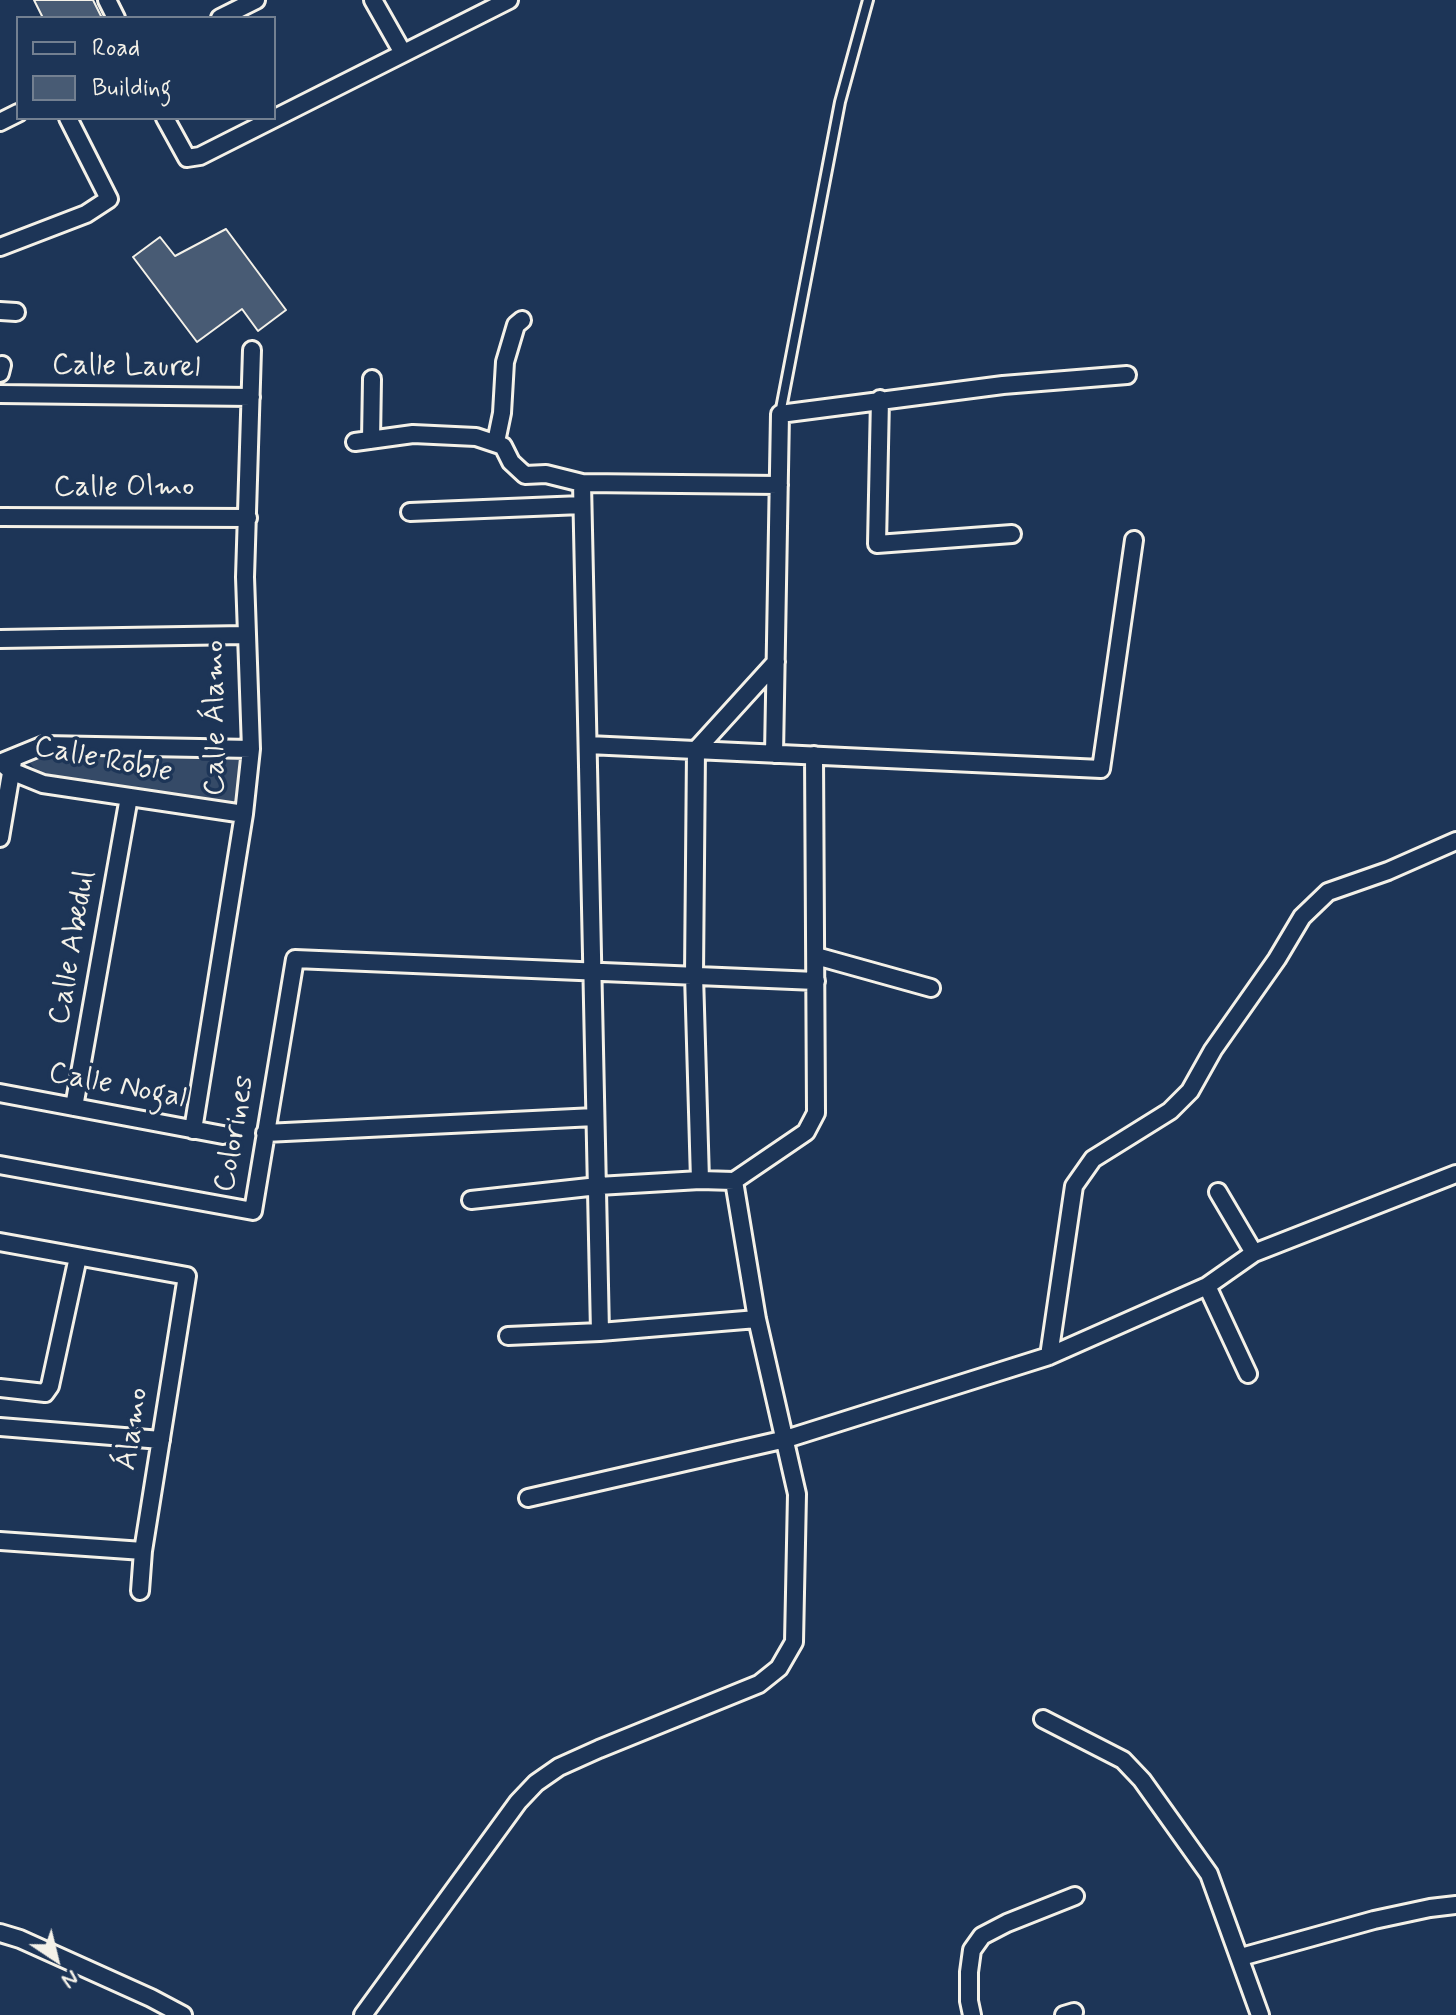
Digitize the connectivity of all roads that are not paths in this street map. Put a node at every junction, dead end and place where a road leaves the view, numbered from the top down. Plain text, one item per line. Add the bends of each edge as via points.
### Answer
1 (256, 0) edge
2 (373, 0) edge
3 (509, 0) edge
4 (868, 0) edge
5 (224, 16) edge
6 (403, 53) junction
7 (276, 117) edge
8 (69, 120) edge
9 (166, 120) edge
10 (271, 120) edge
11 (0, 247) edge
12 (522, 320) dead end
13 (252, 350) dead end
14 (1127, 375) dead end
15 (372, 379) dead end
16 (0, 394) edge
17 (251, 397) junction
18 (880, 399) junction
19 (780, 414) junction
20 (496, 442) junction
21 (582, 483) junction
22 (779, 485) junction
23 (582, 505) junction
24 (410, 512) dead end
25 (0, 517) edge
26 (248, 518) junction
27 (1012, 534) dead end
28 (1134, 540) dead end
29 (245, 635) junction
30 (0, 639) edge
31 (776, 662) junction
32 (588, 745) junction
33 (251, 749) junction
34 (696, 750) junction
35 (774, 754) junction
36 (814, 755) junction
37 (7, 763) edge
38 (129, 797) junction
39 (244, 814) junction
40 (0, 838) edge
41 (1456, 841) edge
42 (816, 956) junction
43 (592, 972) junction
44 (694, 975) junction
45 (816, 981) junction
46 (931, 988) dead end
47 (0, 1093) edge
48 (74, 1107) junction
49 (595, 1117) junction
50 (193, 1130) junction
51 (265, 1133) junction
52 (223, 1135) dead end
53 (0, 1165) edge
54 (1456, 1174) edge
55 (700, 1180) junction
56 (734, 1181) junction
57 (598, 1186) junction
58 (1218, 1192) dead end
59 (471, 1200) dead end
60 (0, 1242) edge
61 (1254, 1253) junction
62 (78, 1257) junction
63 (1207, 1286) junction
64 (757, 1319) junction
65 (600, 1332) junction
66 (508, 1336) dead end
67 (1049, 1356) junction
68 (1248, 1374) dead end
69 (0, 1388) edge
70 (0, 1427) edge
71 (786, 1439) junction
72 (161, 1440) junction
73 (528, 1498) dead end
74 (0, 1541) edge
75 (143, 1551) junction
76 (140, 1591) dead end
77 (1043, 1719) dead end
78 (1075, 1896) dead end
79 (1456, 1905) edge
80 (0, 1933) edge
81 (1241, 1957) junction
82 (183, 2015) edge
83 (363, 2015) edge
84 (972, 2015) edge
85 (1260, 2015) edge

1 - 5 street
2 - 6 street
3 - 6 street
4 - 19 lane via 840,102
6 - 7 street
8 - 11 street via 109,199 86,214
9 - 10 street via 187,158
12 - 20 street via 505,362
13 - 17 street, Calle Álamo
14 - 18 street
15 - 20 street via 363,441 428,434
16 - 17 street, Calle Laurel
17 - 26 street, Calle Álamo
18 - 19 street
18 - 27 street via 877,544
19 - 22 street
20 - 21 street via 525,475
21 - 22 street
21 - 23 street
22 - 31 street
23 - 24 street
23 - 32 street
25 - 26 street, Calle Olmo
26 - 29 street, Calle Álamo
28 - 36 street via 1101,769
29 - 30 street
29 - 33 street, Calle Álamo
31 - 34 street
31 - 35 street
32 - 34 street
32 - 43 street
33 - 37 street, Calle Roble via 44,745
33 - 39 street, Calle Álamo
34 - 35 street
34 - 44 street
35 - 36 street
36 - 42 street
37 - 38 street, Calle Roble via 43,784
37 - 40 street
38 - 39 street, Calle Roble
38 - 48 street, Calle Abedul
39 - 50 street, Calle Álamo
41 - 67 street via 1328,892 1302,917 1190,1091 1170,1111 1093,1159 1074,1186
42 - 45 street
42 - 46 street
43 - 44 street
43 - 49 street
43 - 51 street, Colorines via 295,959
44 - 45 street
44 - 55 street
45 - 56 street via 816,1113 806,1132
47 - 48 street, Calle Nogal
48 - 50 street, Calle Nogal
49 - 51 street
49 - 57 street
50 - 52 street, Calle Nogal
51 - 53 street, Colorines via 253,1211
54 - 61 street
55 - 56 street
55 - 57 street
56 - 64 street
57 - 59 street
57 - 65 street
58 - 61 street
60 - 62 street
61 - 63 street
62 - 69 street via 50,1386 45,1393
62 - 72 street, Álamo via 187,1276
63 - 67 street
63 - 68 street
64 - 65 street
64 - 71 street
65 - 66 street
67 - 71 street
70 - 72 street
71 - 73 street
71 - 83 street via 797,1494 794,1642 779,1668 759,1684 599,1749 536,1783
72 - 75 street, Álamo
74 - 75 street
75 - 76 street, Álamo
77 - 81 street via 1123,1760 1142,1780 1209,1874
78 - 84 street via 982,1936 972,1950
79 - 81 street via 1374,1920
80 - 82 street
81 - 85 street

